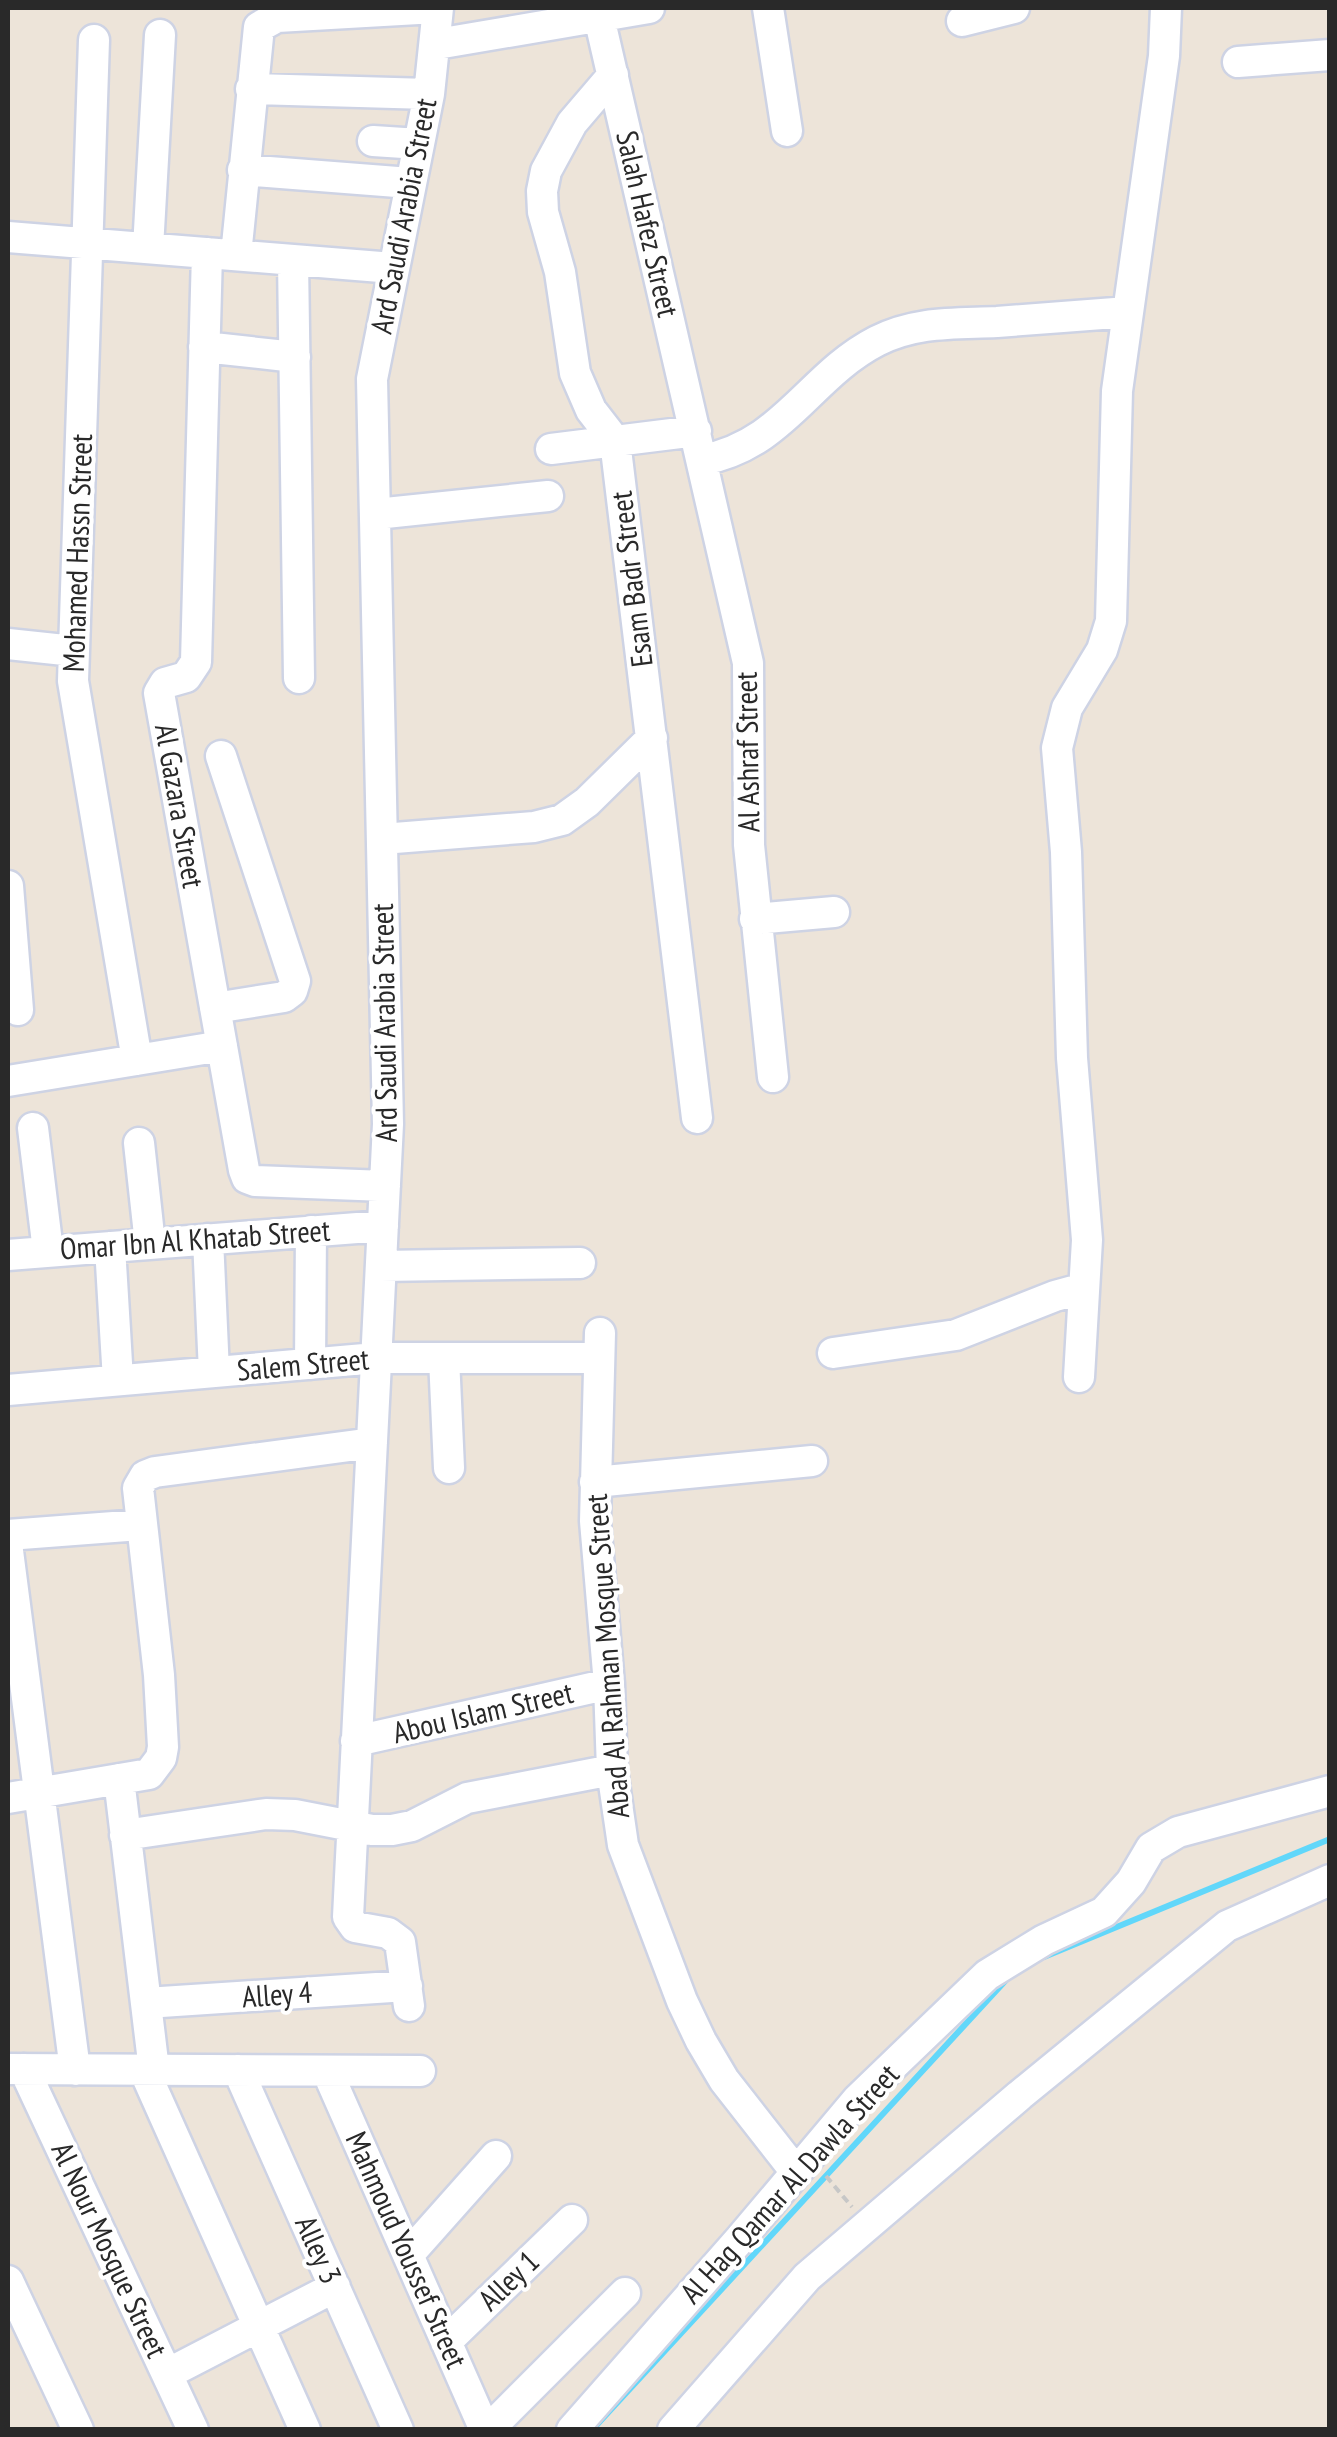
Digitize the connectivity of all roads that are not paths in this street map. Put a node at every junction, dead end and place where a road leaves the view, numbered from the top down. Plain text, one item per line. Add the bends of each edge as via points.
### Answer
1 (437, 8) edge
2 (649, 8) edge
3 (768, 8) edge
4 (1014, 8) edge
5 (1166, 8) edge
6 (599, 17) junction
7 (962, 23) edge
8 (160, 35) dead end
9 (94, 40) dead end
10 (436, 44) junction
11 (1330, 55) edge
12 (1238, 62) dead end
13 (612, 75) junction
14 (251, 89) junction
15 (429, 94) junction
16 (787, 131) dead end
17 (374, 142) dead end
18 (419, 144) junction
19 (244, 170) junction
20 (410, 184) junction
21 (8, 236) edge
22 (87, 243) junction
23 (148, 248) junction
24 (221, 254) junction
25 (293, 260) junction
26 (393, 268) junction
27 (1128, 312) junction
28 (204, 347) junction
29 (295, 357) junction
30 (615, 441) junction
31 (699, 445) junction
32 (551, 449) dead end
33 (548, 496) dead end
34 (376, 514) junction
35 (8, 644) edge
36 (74, 651) junction
37 (299, 678) dead end
38 (652, 738) junction
39 (221, 756) dead end
40 (382, 840) junction
41 (8, 886) edge
42 (834, 912) dead end
43 (755, 920) junction
44 (11, 976) edge
45 (215, 1008) junction
46 (18, 1010) dead end
47 (222, 1046) junction
48 (137, 1060) junction
49 (773, 1077) dead end
50 (8, 1081) edge
51 (697, 1118) dead end
52 (32, 1128) dead end
53 (139, 1143) dead end
54 (385, 1186) junction
55 (383, 1226) junction
56 (311, 1231) junction
57 (208, 1239) junction
58 (150, 1244) junction
59 (110, 1247) junction
60 (48, 1251) junction
61 (8, 1254) edge
62 (580, 1263) dead end
63 (381, 1266) junction
64 (1084, 1288) junction
65 (600, 1346) joint
66 (834, 1353) dead end
67 (376, 1358) junction
68 (444, 1358) junction
69 (310, 1364) junction
70 (214, 1372) junction
71 (1079, 1377) dead end
72 (118, 1380) junction
73 (8, 1390) edge
74 (372, 1443) junction
75 (812, 1461) dead end
76 (448, 1468) dead end
77 (595, 1482) junction
78 (140, 1525) junction
79 (8, 1535) edge
80 (8, 1551) edge
81 (610, 1684) junction
82 (356, 1741) junction
83 (612, 1770) junction
84 (118, 1780) junction
85 (1330, 1791) edge
86 (39, 1795) junction
87 (8, 1798) edge
88 (352, 1826) junction
89 (125, 1835) junction
90 (1330, 1880) edge
91 (408, 1996) joint
92 (146, 2003) junction
93 (16, 2070) edge
94 (75, 2070) junction
95 (149, 2070) junction
96 (238, 2070) junction
97 (326, 2070) junction
98 (420, 2071) dead end
99 (496, 2156) dead end
100 (809, 2172) junction
101 (572, 2220) dead end
102 (408, 2255) junction
103 (8, 2281) edge
104 (335, 2288) junction
105 (625, 2292) dead end
106 (259, 2326) junction
107 (446, 2342) junction
108 (167, 2374) junction
109 (78, 2430) edge
110 (193, 2430) edge
111 (305, 2430) edge
112 (398, 2430) edge
113 (486, 2430) edge
114 (572, 2430) edge
115 (674, 2430) edge

1 - 10 street, Ard Saudi Arabia Street
1 - 14 street, Al Gazara Street via 270,18 256,34
2 - 6 street
3 - 16 street
4 - 7 street
5 - 27 street
6 - 10 street
6 - 13 street, Salah Hafez Street
8 - 23 street
9 - 22 street, Mohamed Hassn Street
10 - 15 street, Ard Saudi Arabia Street
11 - 12 street
13 - 30 street, Esam Badr Street via 572,123 542,191 575,373 590,410
13 - 31 street, Salah Hafez Street
14 - 15 street
14 - 19 street, Al Gazara Street
15 - 18 street, Ard Saudi Arabia Street
17 - 18 street
18 - 20 street, Ard Saudi Arabia Street
19 - 20 street
19 - 24 street, Al Gazara Street
20 - 26 street, Ard Saudi Arabia Street
21 - 22 street
22 - 23 street
22 - 36 street, Mohamed Hassn Street
23 - 24 street
24 - 25 street
24 - 28 street, Al Gazara Street
25 - 26 street
25 - 29 street
26 - 34 street, Ard Saudi Arabia Street via 372,379
27 - 31 street via 910,328 843,364 744,448
27 - 64 street via 1118,391 1111,622 1067,708 1057,748
28 - 29 street
28 - 45 street, Al Gazara Street via 196,662 186,678 165,683 158,693
29 - 37 street
30 - 31 street
30 - 32 street
30 - 38 street, Esam Badr Street
31 - 43 street, Al Ashraf Street via 748,662
33 - 34 street
34 - 40 street, Ard Saudi Arabia Street
35 - 36 street
36 - 48 street, Mohamed Hassn Street via 73,682
38 - 40 street via 562,820
38 - 51 street, Esam Badr Street
39 - 45 street via 294,982 284,997
40 - 54 street, Ard Saudi Arabia Street
41 - 44 street
42 - 43 street
43 - 49 street, Al Ashraf Street
44 - 46 street
45 - 47 street, Al Gazara Street
47 - 48 street
47 - 54 street, Al Gazara Street via 247,1178
48 - 50 street
52 - 60 street
53 - 58 street
54 - 55 street, Ard Saudi Arabia Street
55 - 56 street, Omar Ibn Al Khatab Street
55 - 63 street, Ard Saudi Arabia Street
56 - 57 street, Omar Ibn Al Khatab Street
56 - 69 street
57 - 58 street, Omar Ibn Al Khatab Street
57 - 70 street
58 - 59 street, Omar Ibn Al Khatab Street
59 - 60 street, Omar Ibn Al Khatab Street
59 - 72 street
60 - 61 street, Omar Ibn Al Khatab Street
62 - 63 street
63 - 67 street, Ard Saudi Arabia Street
64 - 66 street via 956,1335
64 - 71 street
65 - 68 street, Salem Street
65 - 77 street, Abad Al Rahman Mosque Street
67 - 68 street, Salem Street
67 - 69 street, Salem Street
67 - 74 street, Ard Saudi Arabia Street
68 - 76 street
69 - 70 street, Salem Street
70 - 72 street, Salem Street
72 - 73 street, Salem Street
74 - 78 street via 154,1472 140,1482
74 - 82 street, Ard Saudi Arabia Street
75 - 77 street
77 - 81 street, Abad Al Rahman Mosque Street
78 - 79 street
78 - 84 street via 163,1746 149,1774
80 - 86 street
81 - 82 street, Abou Islam Street
81 - 83 street, Abad Al Rahman Mosque Street
82 - 88 street, Ard Saudi Arabia Street
83 - 88 street via 467,1798 412,1826
83 - 100 street, Abad Al Rahman Mosque Street via 623,1845 682,2001 724,2080
84 - 86 street
84 - 89 street
85 - 100 street, Al Hag Qamar Al Dawla Street via 1178,1832 1152,1848 1104,1912 988,1975 858,2099
86 - 87 street
86 - 94 street
88 - 89 street via 266,1814
88 - 91 street, Ard Saudi Arabia Street via 349,1921 400,1942
89 - 92 street
90 - 115 street via 1228,1926 1020,2094 807,2277
91 - 92 street, Alley 4
92 - 95 street
93 - 94 street
93 - 108 street, Al Nour Mosque Street
94 - 95 street
95 - 96 street
95 - 106 street
96 - 97 street
96 - 104 street, Alley 3
97 - 98 street
97 - 102 street, Mahmoud Youssef Street
99 - 102 street
100 - 114 street, Al Hag Qamar Al Dawla Street
101 - 107 street, Alley 1
102 - 107 street, Mahmoud Youssef Street
103 - 109 street
104 - 106 street
104 - 112 street, Alley 3
105 - 113 street
106 - 108 street
106 - 111 street
107 - 113 street, Mahmoud Youssef Street
108 - 110 street, Al Nour Mosque Street

